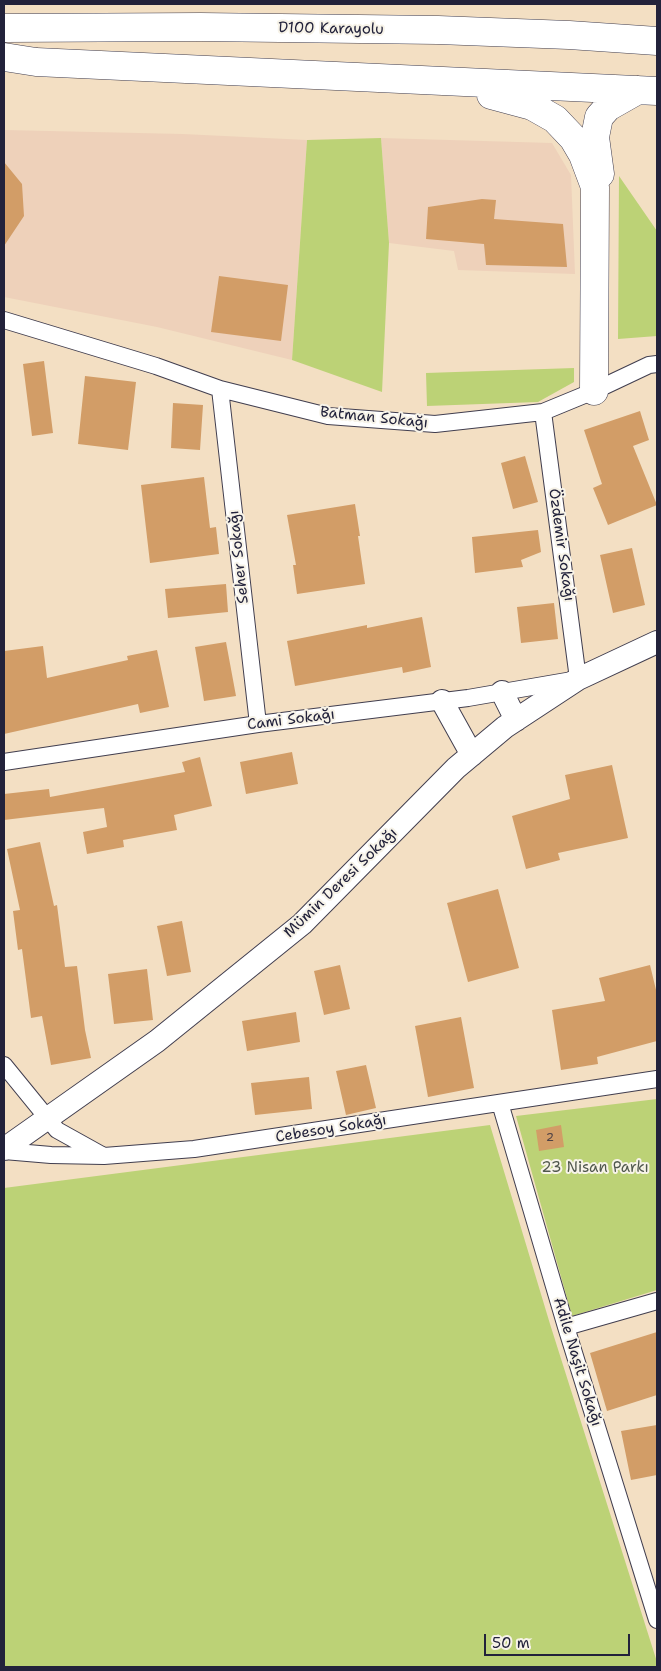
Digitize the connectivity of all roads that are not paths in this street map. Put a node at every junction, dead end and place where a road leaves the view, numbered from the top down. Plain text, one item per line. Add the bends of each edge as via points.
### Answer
1 (4, 28) edge
2 (657, 41) edge
3 (4, 57) edge
4 (448, 82) junction
5 (647, 91) edge
6 (600, 205) junction
7 (4, 320) edge
8 (657, 364) edge
9 (600, 388) junction
10 (220, 389) junction
11 (543, 412) junction
12 (657, 642) edge
13 (578, 679) junction
14 (502, 692) junction
15 (442, 701) junction
16 (516, 720) junction
17 (258, 724) junction
18 (472, 755) junction
19 (4, 762) edge
20 (4, 1066) edge
21 (657, 1079) edge
22 (500, 1103) junction
23 (52, 1124) junction
24 (4, 1150) edge
25 (50, 1155) junction
26 (104, 1156) junction
27 (657, 1301) edge
28 (566, 1327) junction
29 (657, 1620) edge

1 - 2 highway, D100 Karayolu via 438,30
3 - 4 highway via 36,62
4 - 5 highway
4 - 6 highway via 532,106 555,118 584,155
5 - 6 highway via 608,107 599,117 595,137
6 - 9 highway
7 - 10 street, Batman Sokağı
8 - 9 street, Batman Sokağı
9 - 11 street, Batman Sokağı
10 - 11 street, Batman Sokağı via 328,416 435,424
10 - 17 street, Seher Sokağı
11 - 13 street, Özdemir Sokağı
12 - 13 street, Mümin Deresi Sokağı
13 - 14 street, Cami Sokağı
13 - 16 street, Mümin Deresi Sokağı
14 - 15 street, Cami Sokağı
14 - 16 street
15 - 17 street, Cami Sokağı
15 - 18 street
16 - 18 street, Mümin Deresi Sokağı
17 - 19 street, Cami Sokağı
18 - 23 street, Mümin Deresi Sokağı via 302,924
20 - 23 street
21 - 22 street, Cebesoy Sokağı
22 - 26 street, Cebesoy Sokağı via 194,1149
22 - 28 street, Adile Naşit Sokağı
23 - 24 street, Mümin Deresi Sokağı
23 - 25 street via 59,1142
23 - 26 street
24 - 25 street, Cebesoy Sokağı
25 - 26 street, Cebesoy Sokağı
27 - 28 street
28 - 29 street, Adile Naşit Sokağı

